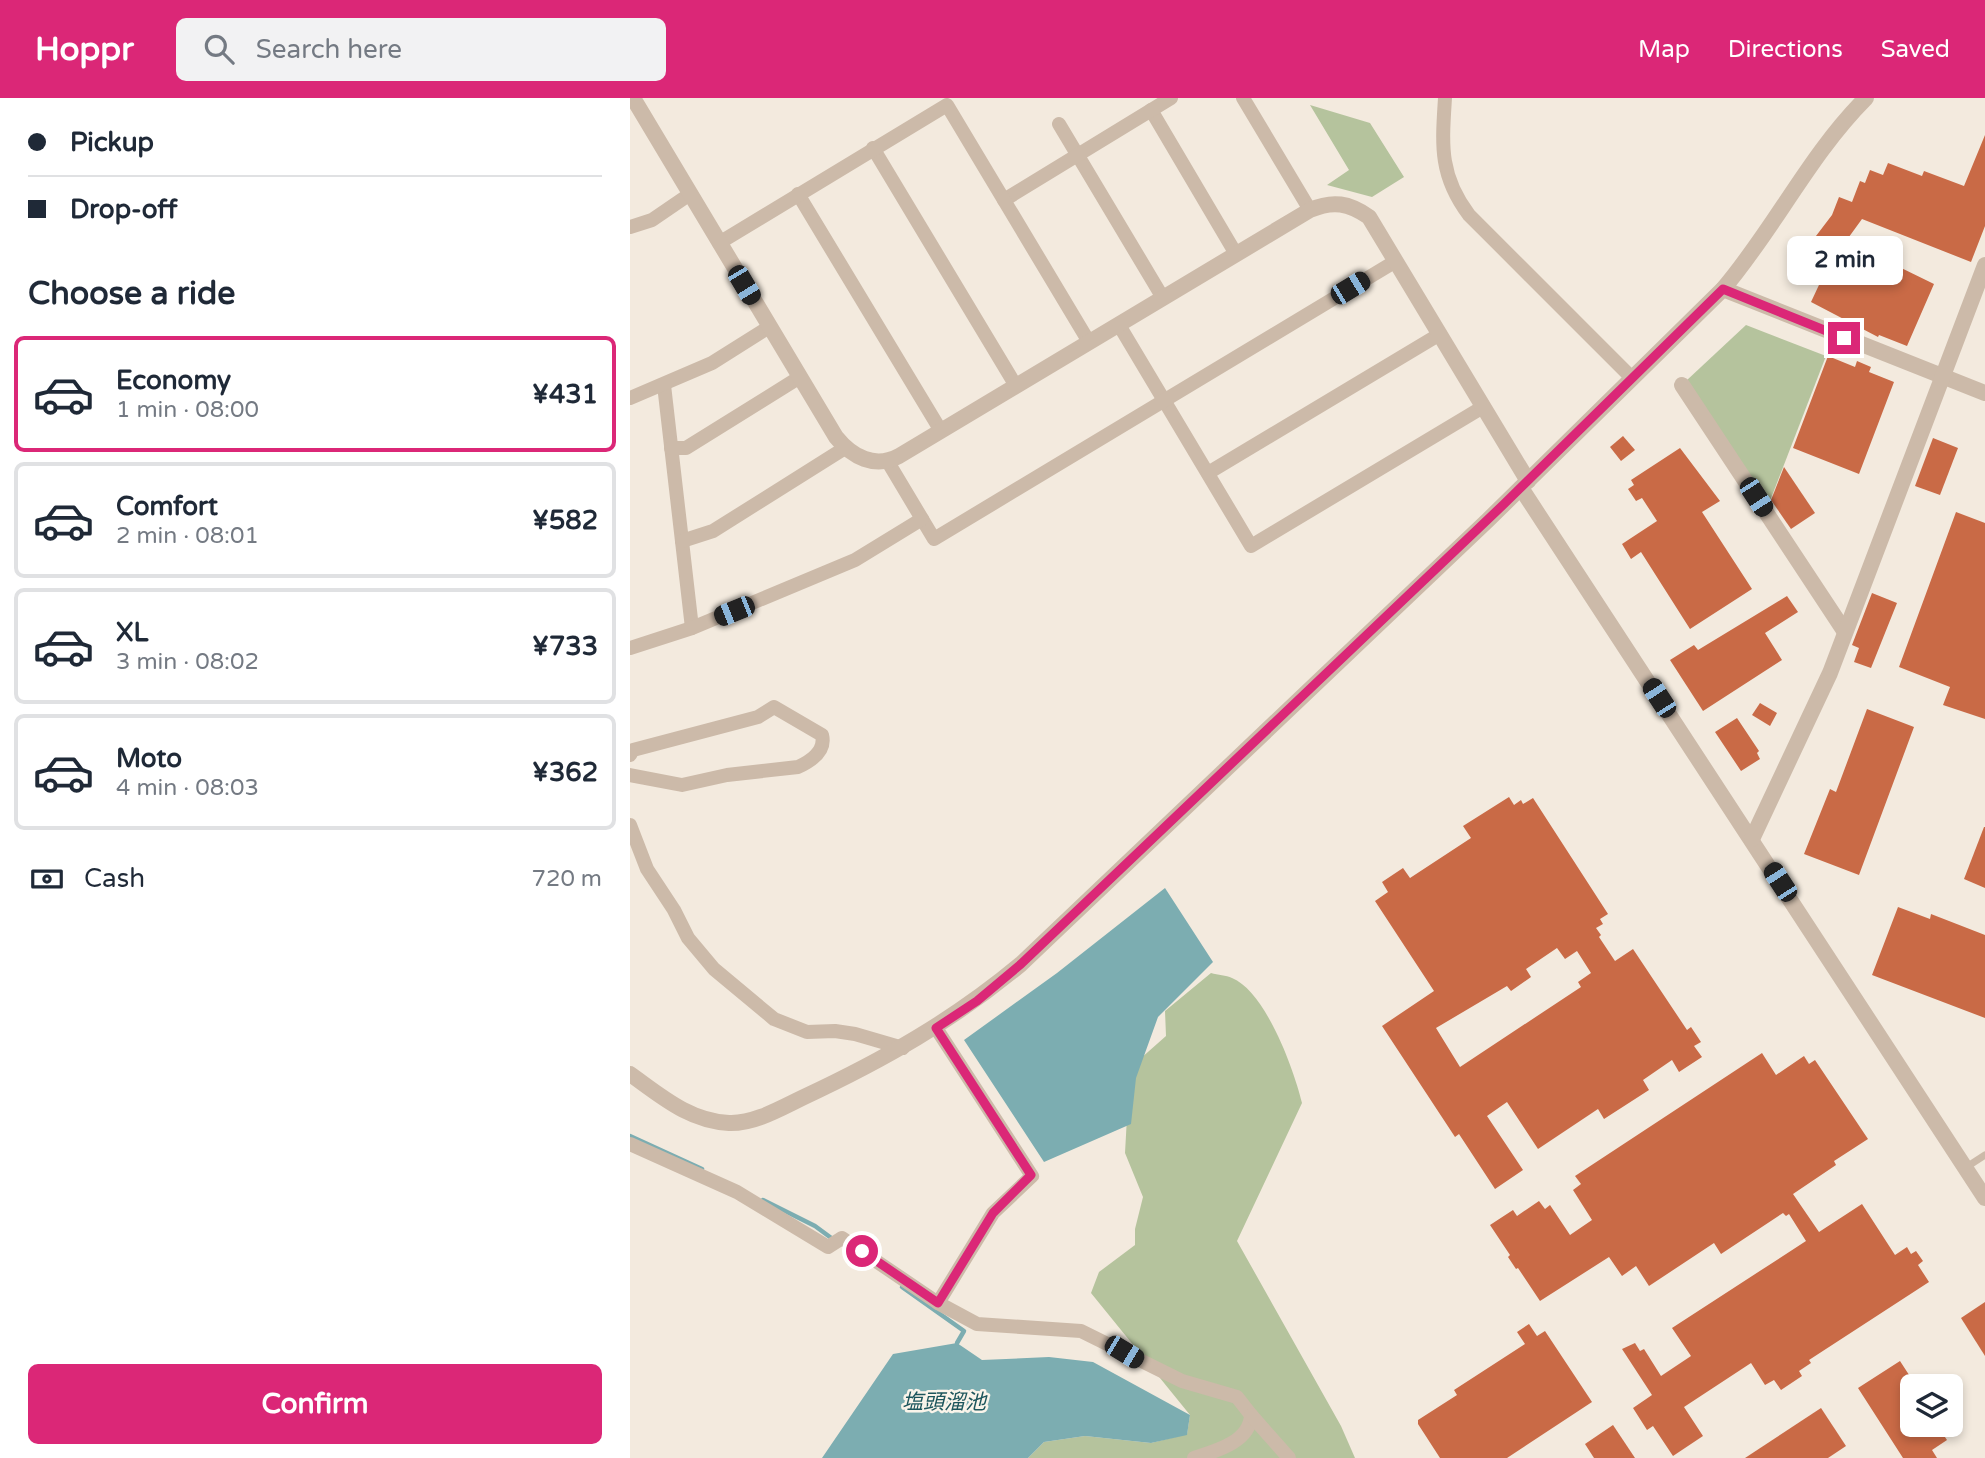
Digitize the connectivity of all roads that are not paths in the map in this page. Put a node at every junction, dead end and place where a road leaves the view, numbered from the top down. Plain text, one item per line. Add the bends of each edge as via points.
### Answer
1 (633, 98) edge
2 (1171, 98) edge
3 (1243, 98) edge
4 (1445, 98) edge
5 (1866, 98) edge
6 (1151, 110) junction
7 (1059, 124) dead end
8 (873, 148) junction
9 (1077, 155) junction
10 (690, 194) junction
11 (798, 194) junction
12 (1004, 200) junction
13 (1310, 210) junction
14 (630, 228) edge
15 (719, 243) junction
16 (1236, 254) junction
17 (1396, 261) junction
18 (1985, 265) edge
19 (1723, 289) junction
20 (1163, 298) junction
21 (1119, 325) junction
22 (769, 327) junction
23 (1440, 334) junction
24 (1089, 342) junction
25 (800, 377) junction
26 (1631, 377) junction
27 (1942, 377) junction
28 (664, 385) junction
29 (1682, 385) dead end
30 (1016, 386) junction
31 (1985, 393) edge
32 (630, 398) edge
33 (1164, 400) junction
34 (1483, 407) junction
35 (941, 431) junction
36 (671, 448) junction
37 (845, 448) junction
38 (888, 462) junction
39 (1208, 473) junction
40 (1524, 485) junction
41 (922, 519) junction
42 (682, 541) junction
43 (692, 628) junction
44 (1845, 632) junction
45 (630, 648) edge
46 (630, 755) edge
47 (630, 775) edge
48 (630, 825) edge
49 (1752, 838) junction
50 (936, 1028) junction
51 (903, 1048) junction
52 (630, 1074) edge
53 (630, 1144) edge
54 (1985, 1155) edge
55 (1965, 1168) junction
56 (1985, 1198) edge
57 (938, 1303) junction
58 (1251, 1415) junction
59 (1194, 1458) edge
60 (1289, 1458) edge

1 - 10 street
2 - 6 street
3 - 13 street
4 - 26 street via 1442,144 1445,172 1455,197
5 - 19 street via 1825,143
6 - 9 street
6 - 16 street
7 - 9 street
8 - 11 street
8 - 12 street via 947,104
8 - 30 street
9 - 12 street
9 - 20 street
10 - 14 street via 652,220
10 - 15 street
11 - 15 street
11 - 35 street
12 - 24 street
13 - 16 street
13 - 17 street via 1335,202 1358,209 1369,216
15 - 22 street
16 - 20 street
17 - 23 street
17 - 33 street
18 - 27 street
19 - 26 street
19 - 27 street
20 - 21 street
21 - 24 street
21 - 33 street
22 - 25 street
22 - 28 street via 712,363
23 - 34 street
23 - 39 street
24 - 30 street
25 - 36 street via 685,448
25 - 37 street
26 - 40 street
27 - 31 street
27 - 44 street
28 - 32 street
28 - 36 street
29 - 44 street
30 - 35 street
33 - 39 street
33 - 41 street via 934,539
34 - 39 street via 1251,546
34 - 40 street
35 - 38 street
36 - 42 street
37 - 38 street via 869,460
37 - 42 street via 713,531
38 - 41 street
40 - 49 street
40 - 50 street via 1021,964
41 - 43 street via 855,560
42 - 43 street
43 - 45 street
44 - 49 street
46 - 47 street via 633,750 758,717 774,707 822,735 824,743 808,762 798,766 682,785
48 - 51 street via 647,869 688,937 713,969 774,1019 807,1032 855,1034
49 - 55 street
50 - 51 street
50 - 57 street via 1031,1175 993,1213
51 - 52 street via 763,1116 732,1124 688,1114
53 - 57 street via 737,1192 828,1247 842,1238
54 - 55 lane
55 - 56 street
57 - 58 street via 977,1324 1081,1331 1182,1381 1237,1397
58 - 59 street via 1251,1424 1234,1442
58 - 60 street

